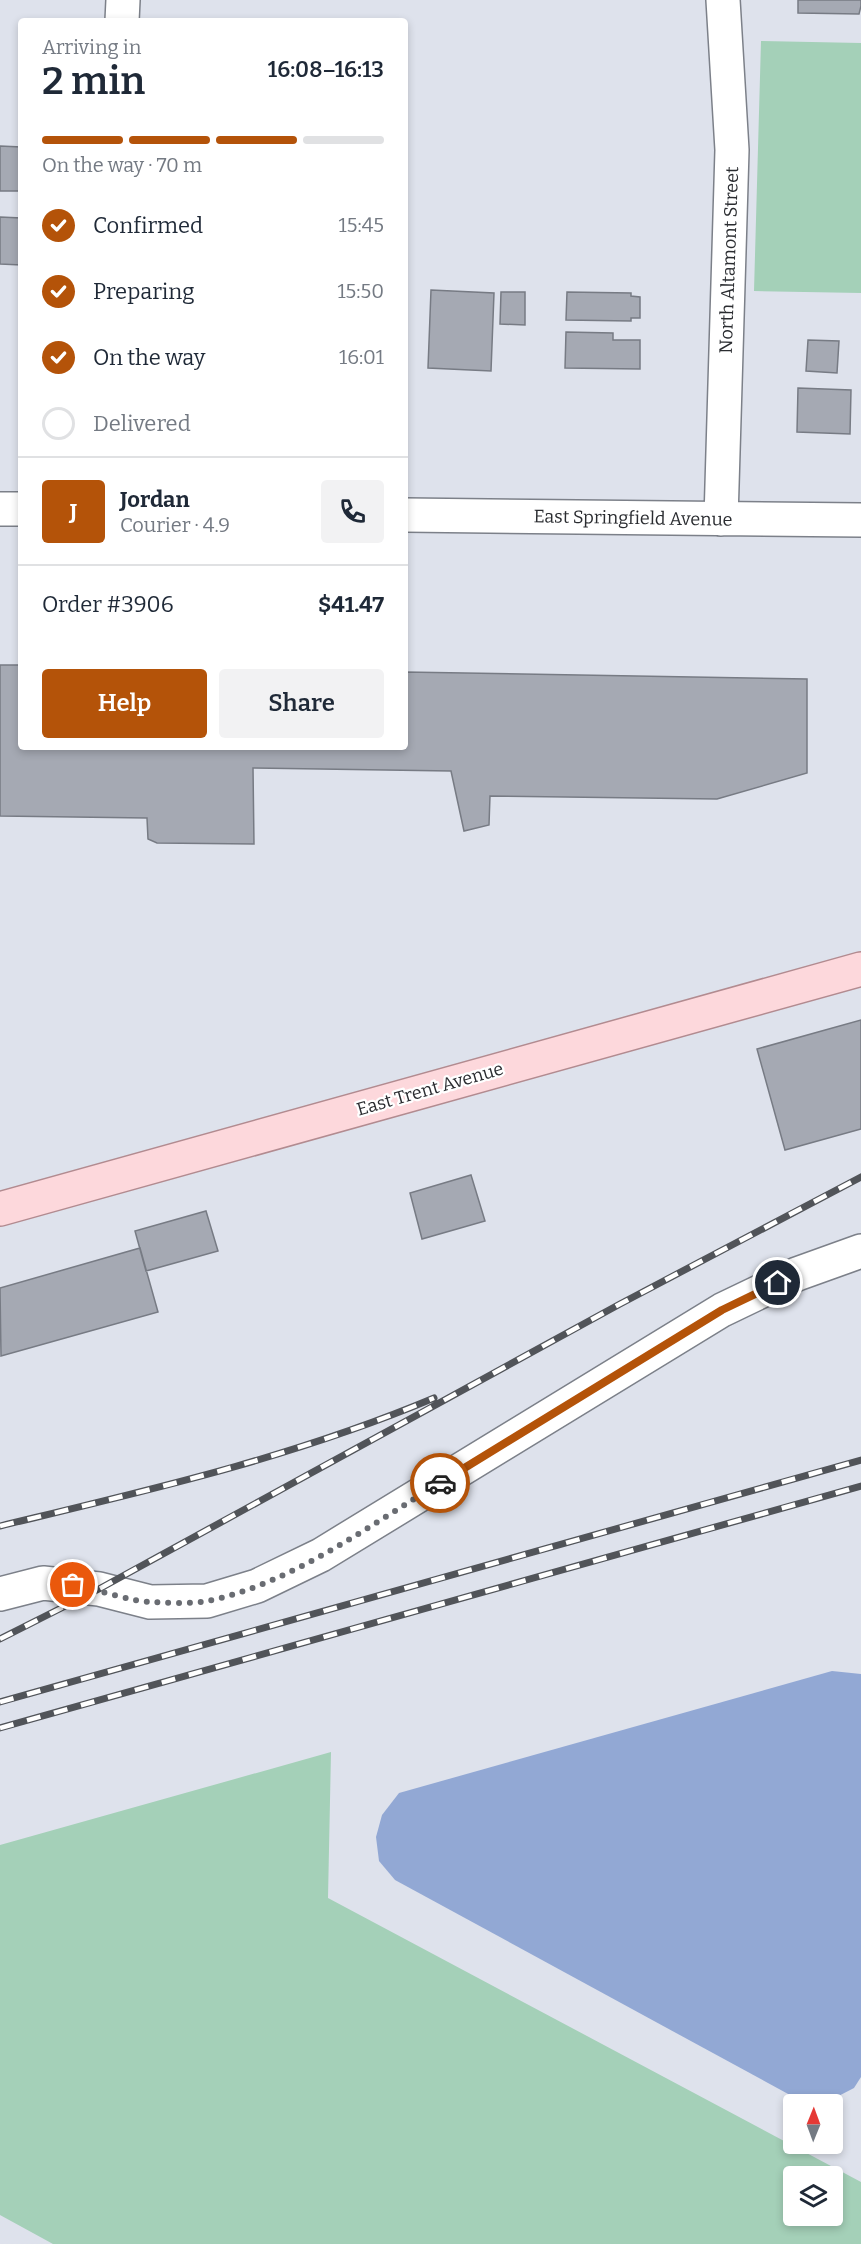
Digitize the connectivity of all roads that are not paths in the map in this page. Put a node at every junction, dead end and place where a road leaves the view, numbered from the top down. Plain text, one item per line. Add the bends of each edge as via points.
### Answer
1 (123, 0) edge
2 (723, 0) edge
3 (122, 18) edge
4 (0, 509) edge
5 (18, 509) edge
6 (408, 515) edge
7 (722, 519) junction
8 (861, 520) edge
9 (861, 969) edge
10 (0, 1209) edge
11 (861, 1251) edge
12 (0, 1594) edge

1 - 3 street
2 - 7 street, North Altamont Street via 732,150
4 - 5 street
6 - 7 street, East Springfield Avenue
7 - 8 street, East Springfield Avenue
9 - 10 main road, East Trent Avenue
11 - 12 street via 797,1274 722,1310 321,1555 257,1586 207,1601 175,1603 43,1582

